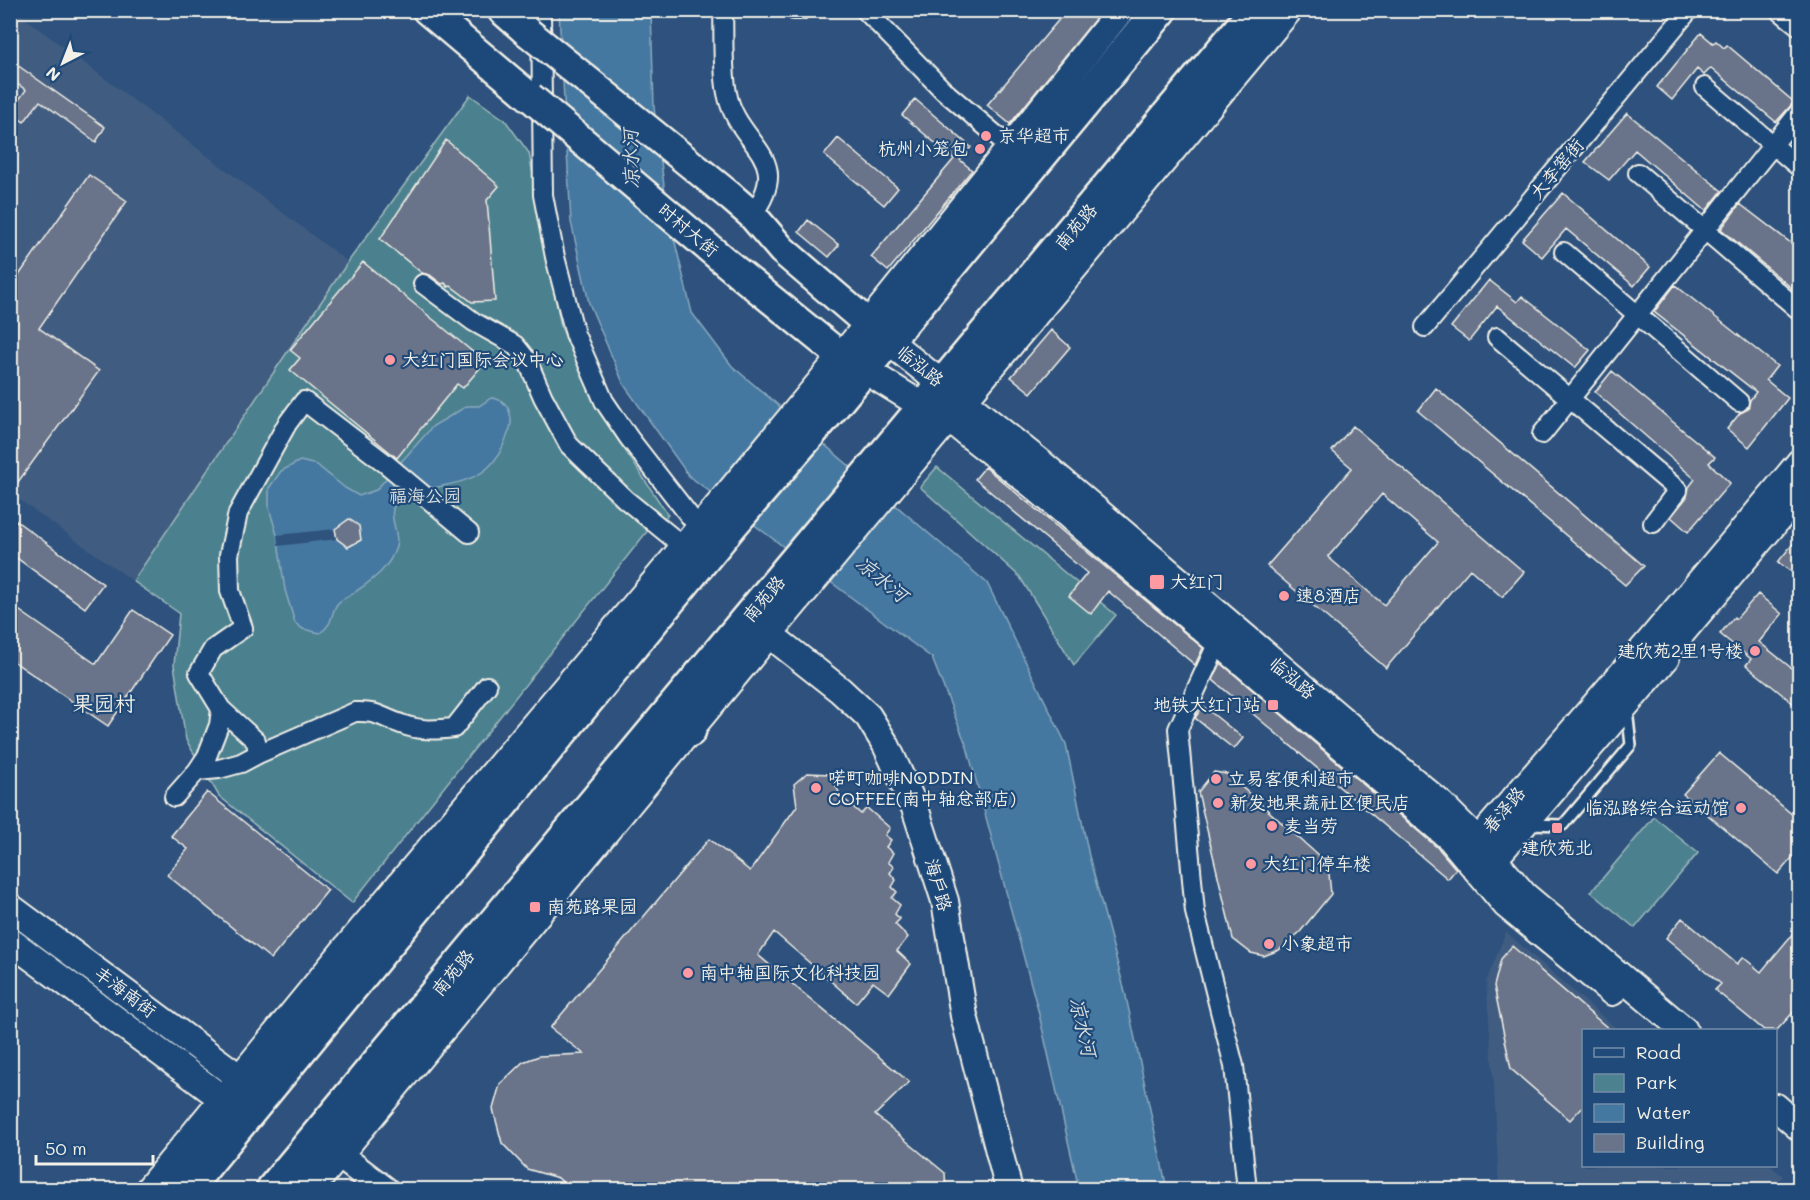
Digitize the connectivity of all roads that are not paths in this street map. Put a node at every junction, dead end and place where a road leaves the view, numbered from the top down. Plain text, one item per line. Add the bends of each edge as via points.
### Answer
1 (427, 10) edge
2 (502, 10) edge
3 (723, 10) edge
4 (794, 10) edge
5 (801, 10) edge
6 (865, 10) edge
7 (1121, 10) edge
8 (1160, 10) edge
9 (1257, 10) edge
10 (1289, 10) edge
11 (1689, 10) edge
12 (1779, 10) edge
13 (533, 20) edge
14 (1800, 27) edge
15 (1705, 87) dead end
16 (1800, 111) edge
17 (1773, 145) junction
18 (1010, 147) junction
19 (1800, 168) edge
20 (1638, 173) dead end
21 (752, 215) junction
22 (1705, 230) junction
23 (1564, 252) dead end
24 (423, 284) dead end
25 (1800, 310) edge
26 (1637, 314) junction
27 (1425, 327) dead end
28 (878, 332) junction
29 (1497, 337) dead end
30 (852, 362) junction
31 (1570, 399) junction
32 (1738, 402) dead end
33 (945, 404) junction
34 (1542, 434) dead end
35 (1800, 462) edge
36 (1800, 493) edge
37 (1653, 523) dead end
38 (707, 527) junction
39 (469, 533) dead end
40 (796, 581) junction
41 (769, 634) junction
42 (730, 639) junction
43 (605, 640) junction
44 (1220, 643) junction
45 (738, 670) junction
46 (609, 672) junction
47 (487, 686) dead end
48 (221, 709) junction
49 (689, 730) junction
50 (561, 731) junction
51 (526, 733) junction
52 (638, 750) junction
53 (258, 754) junction
54 (197, 771) junction
55 (174, 797) dead end
56 (1481, 855) junction
57 (10, 907) edge
58 (10, 941) edge
59 (1658, 1029) edge
60 (1683, 1029) edge
61 (240, 1078) junction
62 (223, 1099) junction
63 (1777, 1108) edge
64 (1777, 1127) edge
65 (1800, 1128) edge
66 (1800, 1145) edge
67 (339, 1155) junction
68 (321, 1186) edge
69 (148, 1190) edge
70 (184, 1190) edge
71 (273, 1190) edge
72 (385, 1190) edge
73 (1009, 1190) edge
74 (1247, 1190) edge

1 - 30 main road, 时村大街, bridge via 741,275
2 - 13 main road
3 - 21 street via 727,94 738,121 770,172 763,201
4 - 5 street
6 - 18 street via 943,90
7 - 18 street
8 - 28 highway
9 - 33 highway, 南苑路
10 - 33 street
11 - 27 street, 大李窑街
12 - 14 street
13 - 21 main road, bridge
13 - 38 street via 543,195 575,334 604,401 629,438
15 - 17 street
16 - 17 street
17 - 19 street
17 - 22 street
18 - 28 street
20 - 22 street
21 - 28 main road via 782,250
22 - 25 street
22 - 26 street
23 - 26 street
24 - 38 street via 474,322 515,345 527,360 569,445 626,499
26 - 31 street
26 - 32 street
28 - 30 highway
28 - 33 street, 临泓路
29 - 31 street
30 - 33 street, 临泓路
30 - 38 highway
31 - 34 street
31 - 37 street via 1678,490
33 - 40 highway, 南苑路
33 - 44 street, 临泓路 via 959,427
33 - 56 street, 临泓路 via 1042,464 1442,806
35 - 56 street, 春泽路 via 1650,641
36 - 56 street, 春泽路 via 1668,649 1666,658 1523,824
38 - 43 street
38 - 46 highway
39 - 48 street via 304,401 238,513 229,555 230,591 243,628 213,649 199,673
40 - 41 street
40 - 42 highway, 南苑路
41 - 45 street
41 - 73 street, 海户路 via 868,716 915,808 945,902 964,1016
42 - 45 highway
42 - 52 highway, 南苑路
43 - 46 highway
43 - 51 street
44 - 56 street, 临泓路 via 1450,838
44 - 74 street via 1178,729 1195,912 1234,1066
45 - 49 street
46 - 50 highway
47 - 53 street via 454,728 428,731 372,711 355,712
48 - 53 street via 256,741
48 - 54 street via 212,744
49 - 52 highway
49 - 67 street
50 - 51 highway
50 - 70 highway
51 - 61 street
52 - 71 highway, 南苑路
53 - 54 street via 236,765
54 - 55 street
56 - 59 street, 临泓路 via 1506,905
56 - 60 street, 临泓路
57 - 61 street, 丰海南街
58 - 62 street, 丰海南街
61 - 62 street
62 - 69 street
63 - 65 street
64 - 66 street
67 - 68 street
67 - 72 street

